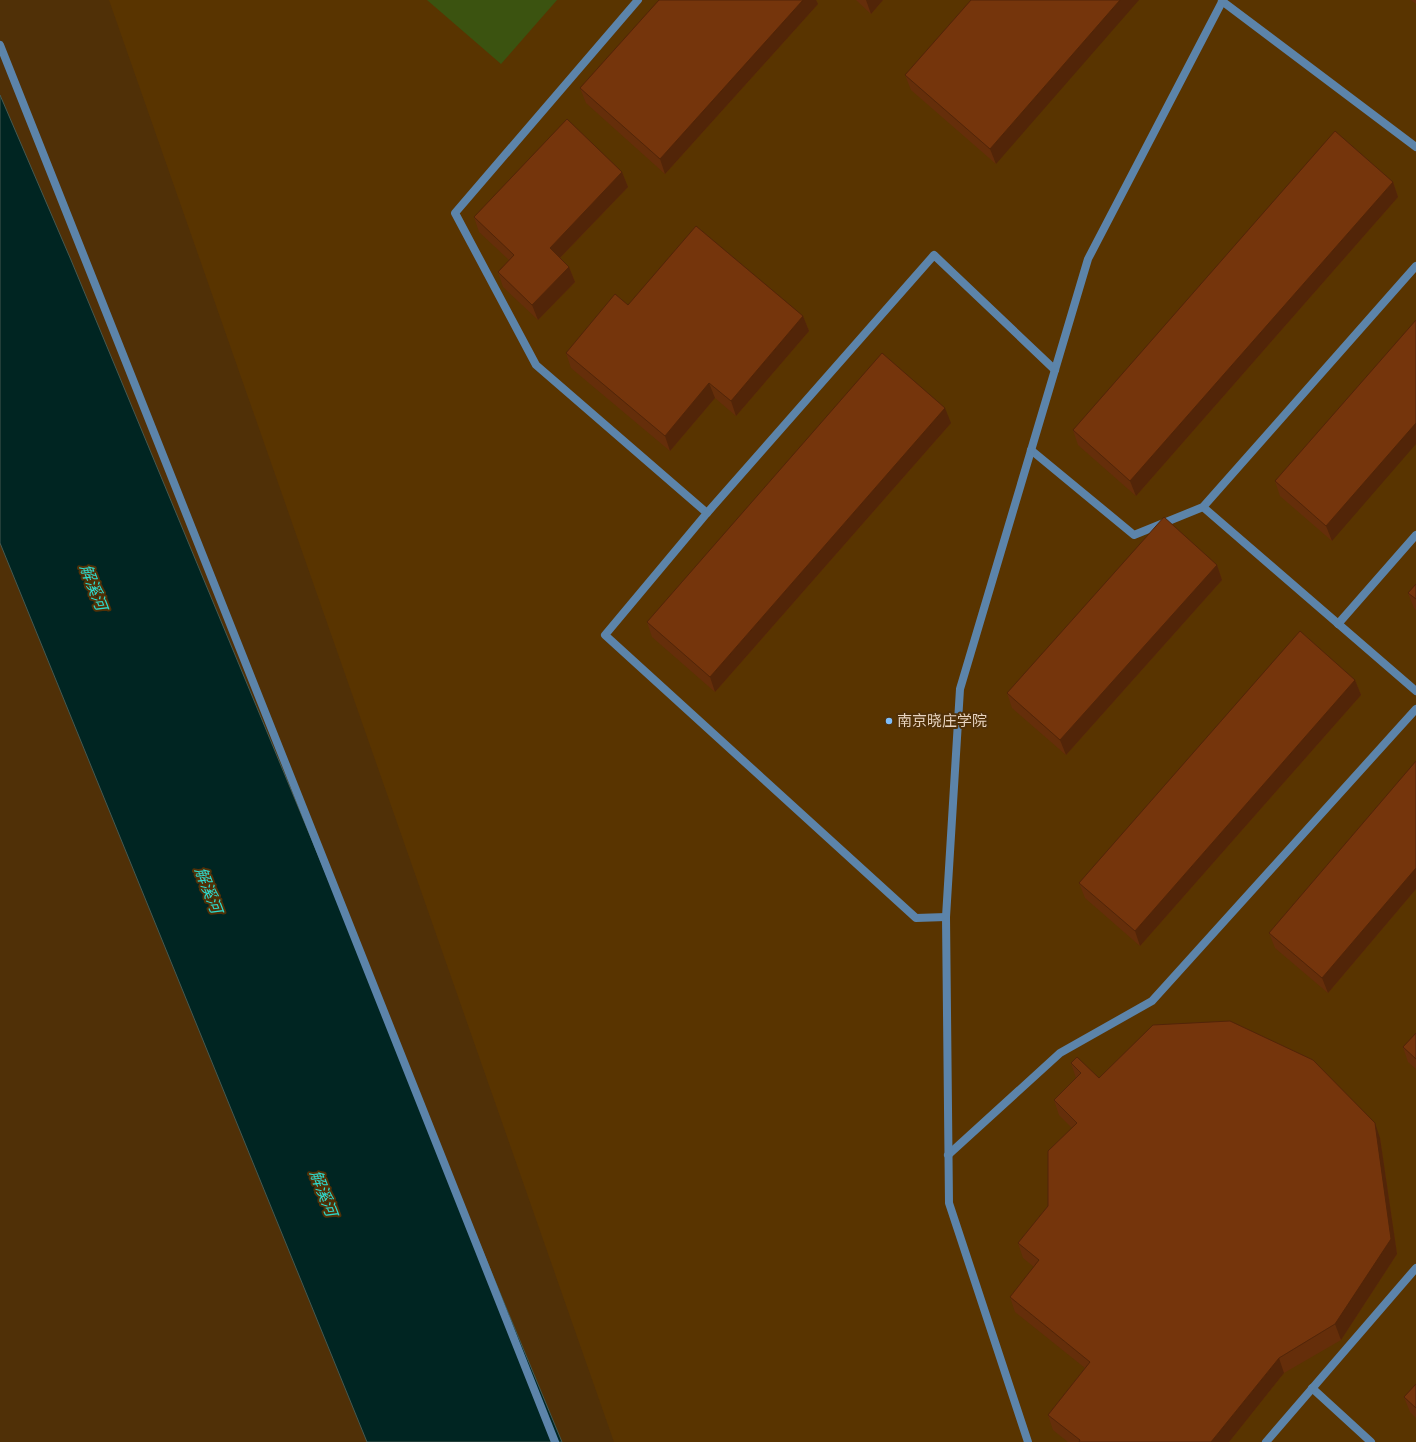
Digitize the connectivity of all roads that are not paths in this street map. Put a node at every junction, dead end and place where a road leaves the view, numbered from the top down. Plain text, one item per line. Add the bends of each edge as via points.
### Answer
1 (638, 0) edge
2 (1222, 0) edge
3 (0, 45) edge
4 (1416, 147) edge
5 (1416, 266) edge
6 (1055, 370) junction
7 (1031, 450) junction
8 (1203, 507) junction
9 (707, 513) junction
10 (1416, 535) edge
11 (1338, 624) junction
12 (1416, 691) edge
13 (1416, 709) edge
14 (946, 917) junction
15 (948, 1155) junction
16 (1416, 1268) edge
17 (1312, 1388) junction
18 (555, 1442) edge
19 (1028, 1442) edge
20 (1266, 1442) edge
21 (1371, 1442) edge

1 - 9 lane via 455,213 536,365
2 - 4 lane
2 - 6 lane via 1088,259
3 - 18 lane
5 - 8 lane
6 - 7 lane
6 - 9 lane via 934,255
7 - 8 lane via 1134,535
7 - 14 lane via 960,690
8 - 11 lane
9 - 14 lane via 605,635 916,918
10 - 11 lane
11 - 12 lane
13 - 15 lane via 1152,1001 1060,1053
14 - 15 lane
15 - 19 lane via 949,1203
16 - 17 lane
17 - 20 lane
17 - 21 lane

